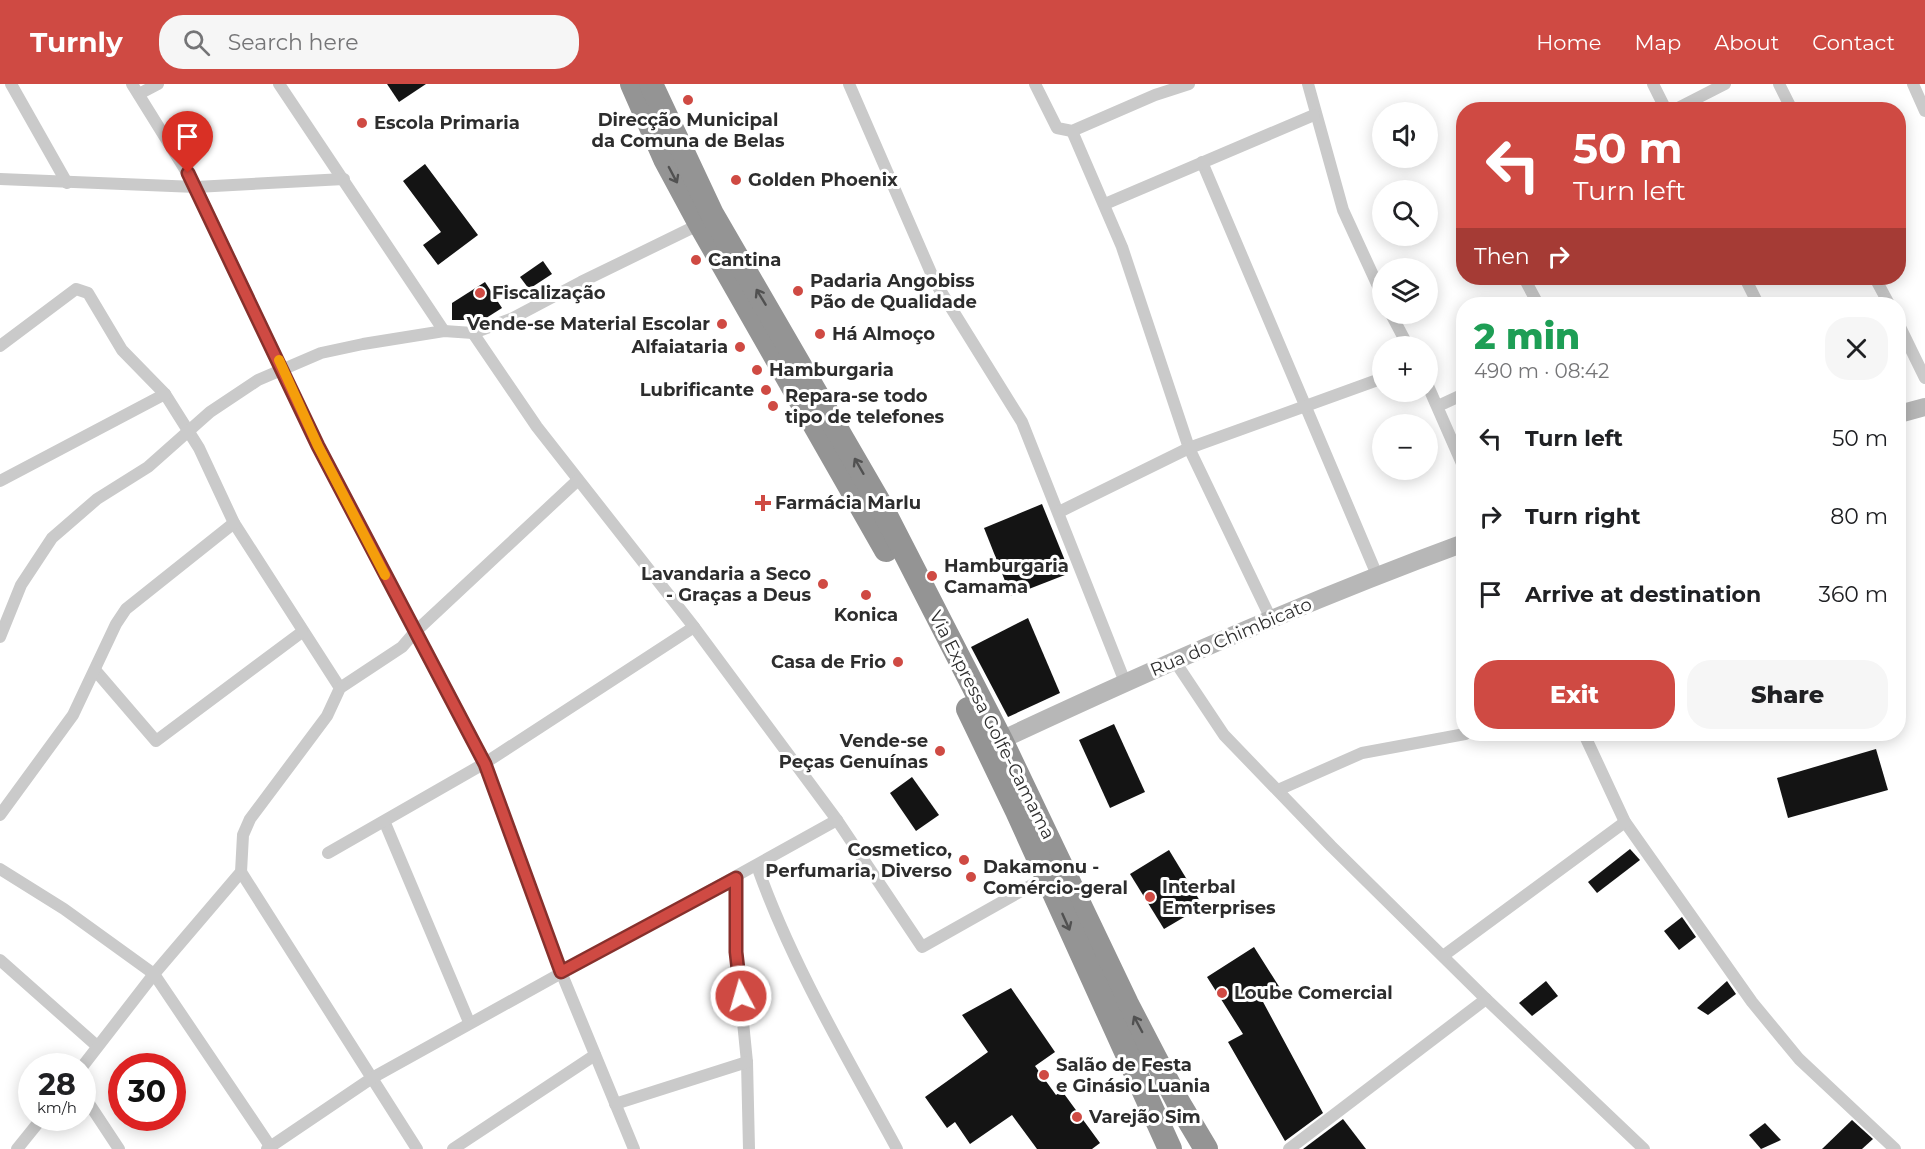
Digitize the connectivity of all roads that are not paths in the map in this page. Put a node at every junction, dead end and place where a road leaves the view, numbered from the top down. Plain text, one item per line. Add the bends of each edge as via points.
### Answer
1 (11, 84) edge
2 (158, 84) edge
3 (279, 84) edge
4 (632, 84) edge
5 (651, 84) edge
6 (849, 84) edge
7 (1035, 84) edge
8 (1189, 84) edge
9 (1308, 84) edge
10 (1653, 84) edge
11 (1725, 84) edge
12 (1779, 84) edge
13 (1913, 84) edge
14 (135, 89) edge
15 (1662, 102) edge
16 (1690, 102) edge
17 (1788, 102) edge
18 (1925, 111) edge
19 (1314, 115) junction
20 (1072, 131) junction
21 (1202, 162) junction
22 (0, 179) edge
23 (344, 179) junction
24 (67, 183) junction
25 (196, 187) junction
26 (1105, 204) junction
27 (700, 224) junction
28 (1372, 273) edge
29 (444, 331) junction
30 (473, 333) junction
31 (1906, 339) edge
32 (0, 346) edge
33 (284, 369) junction
34 (1925, 378) edge
35 (1372, 382) edge
36 (165, 394) junction
37 (1456, 398) edge
38 (1436, 402) edge
39 (1307, 405) junction
40 (1438, 406) junction
41 (1925, 407) edge
42 (1906, 412) edge
43 (189, 432) junction
44 (1189, 448) junction
45 (1456, 449) edge
46 (578, 480) junction
47 (0, 481) edge
48 (1059, 512) junction
49 (234, 523) junction
50 (1456, 546) edge
51 (1377, 575) junction
52 (1271, 619) junction
53 (694, 627) junction
54 (302, 632) junction
55 (415, 632) junction
56 (0, 638) edge
57 (1174, 660) junction
58 (95, 670) junction
59 (1125, 682) junction
60 (340, 688) junction
61 (1456, 736) edge
62 (1001, 740) junction
63 (1587, 741) edge
64 (485, 764) junction
65 (1278, 790) junction
66 (0, 815) edge
67 (837, 820) junction
68 (1625, 822) junction
69 (385, 823) junction
70 (328, 853) dead end
71 (757, 866) junction
72 (0, 869) edge
73 (241, 872) junction
74 (1046, 877) junction
75 (736, 878) junction
76 (1443, 956) junction
77 (0, 960) edge
78 (561, 972) junction
79 (154, 974) junction
80 (1486, 999) junction
81 (469, 1022) junction
82 (97, 1046) junction
83 (92, 1053) edge
84 (595, 1055) junction
85 (747, 1062) junction
86 (372, 1078) junction
87 (615, 1104) junction
88 (96, 1114) edge
89 (32, 1131) edge
90 (270, 1148) edge
91 (17, 1149) edge
92 (119, 1149) edge
93 (417, 1149) edge
94 (453, 1149) edge
95 (634, 1149) edge
96 (748, 1149) edge
97 (897, 1149) edge
98 (1170, 1149) edge
99 (1206, 1149) edge
100 (1289, 1149) edge
101 (1644, 1149) edge
102 (1895, 1149) edge

1 - 24 street
2 - 14 street
3 - 23 street
4 -> 27 highway, Via Expressa Golfe-Camama via 665,159
62 -> 5 highway, Via Expressa Golfe-Camama via 879,502 712,214
6 - 48 street via 935,282 1022,422
7 - 20 street via 1057,129
8 - 20 street
9 - 19 street
10 - 15 street
11 - 16 street
12 - 17 street
13 - 18 street
14 - 25 street
19 - 21 street
19 - 28 street via 1343,210
20 - 26 street
21 - 26 street
21 - 39 street
22 - 24 street
23 - 25 street
23 - 29 street
24 - 25 street
25 - 33 street
26 - 44 street
27 - 30 street via 511,319
27 - 74 highway, Via Expressa Golfe-Camama via 881,541 959,692
29 - 30 street
29 - 33 street via 321,353
30 - 46 street
31 - 34 street
32 - 36 street via 76,289 83,289 122,350
33 - 43 street via 233,396
33 - 55 street via 318,446
35 - 39 street
36 - 43 street
36 - 47 street
37 - 40 street
38 - 40 street
39 - 44 street
39 - 51 street
40 - 45 street
41 - 42 street
43 - 49 street
43 - 56 street via 52,538 21,585
44 - 48 street
44 - 52 street
46 - 53 street
46 - 55 street
48 - 59 street
49 - 54 street
49 - 58 street via 126,609
50 - 51 street, Rua do Chimbicato
51 - 52 street, Rua do Chimbicato
52 - 57 street, Rua do Chimbicato
53 - 64 street
53 - 67 street
54 - 58 street via 156,741
54 - 60 street
55 - 60 street via 402,647
55 - 64 street
57 - 59 street, Rua do Chimbicato
57 - 65 street via 1224,735
58 - 66 street via 62,733
59 - 62 street, Rua do Chimbicato
60 - 73 street via 327,716 250,819 243,835
61 - 65 street via 1362,753
99 -> 62 highway, Via Expressa Golfe-Camama via 1127,1004
63 - 68 street
64 - 69 street
64 - 78 street
65 - 76 street
67 - 71 street
67 - 74 street via 922,947
68 - 76 street
68 - 102 street via 1774,1030 1799,1059
69 - 70 street
69 - 81 street
71 - 75 street
71 - 97 street via 774,914
72 - 79 street via 64,909
73 - 79 street
73 - 86 street
74 -> 98 highway, Via Expressa Golfe-Camama
75 - 78 street
75 - 85 street via 736,952
76 - 80 street
77 - 82 street
78 - 81 street
78 - 84 street
79 - 82 street
79 - 90 street
80 - 100 street
80 - 101 street
81 - 86 street
82 - 83 street
84 - 87 street
84 - 94 street
85 - 87 street
85 - 96 street
86 - 90 street
86 - 93 street
87 - 95 street
88 - 92 street
89 - 91 street

